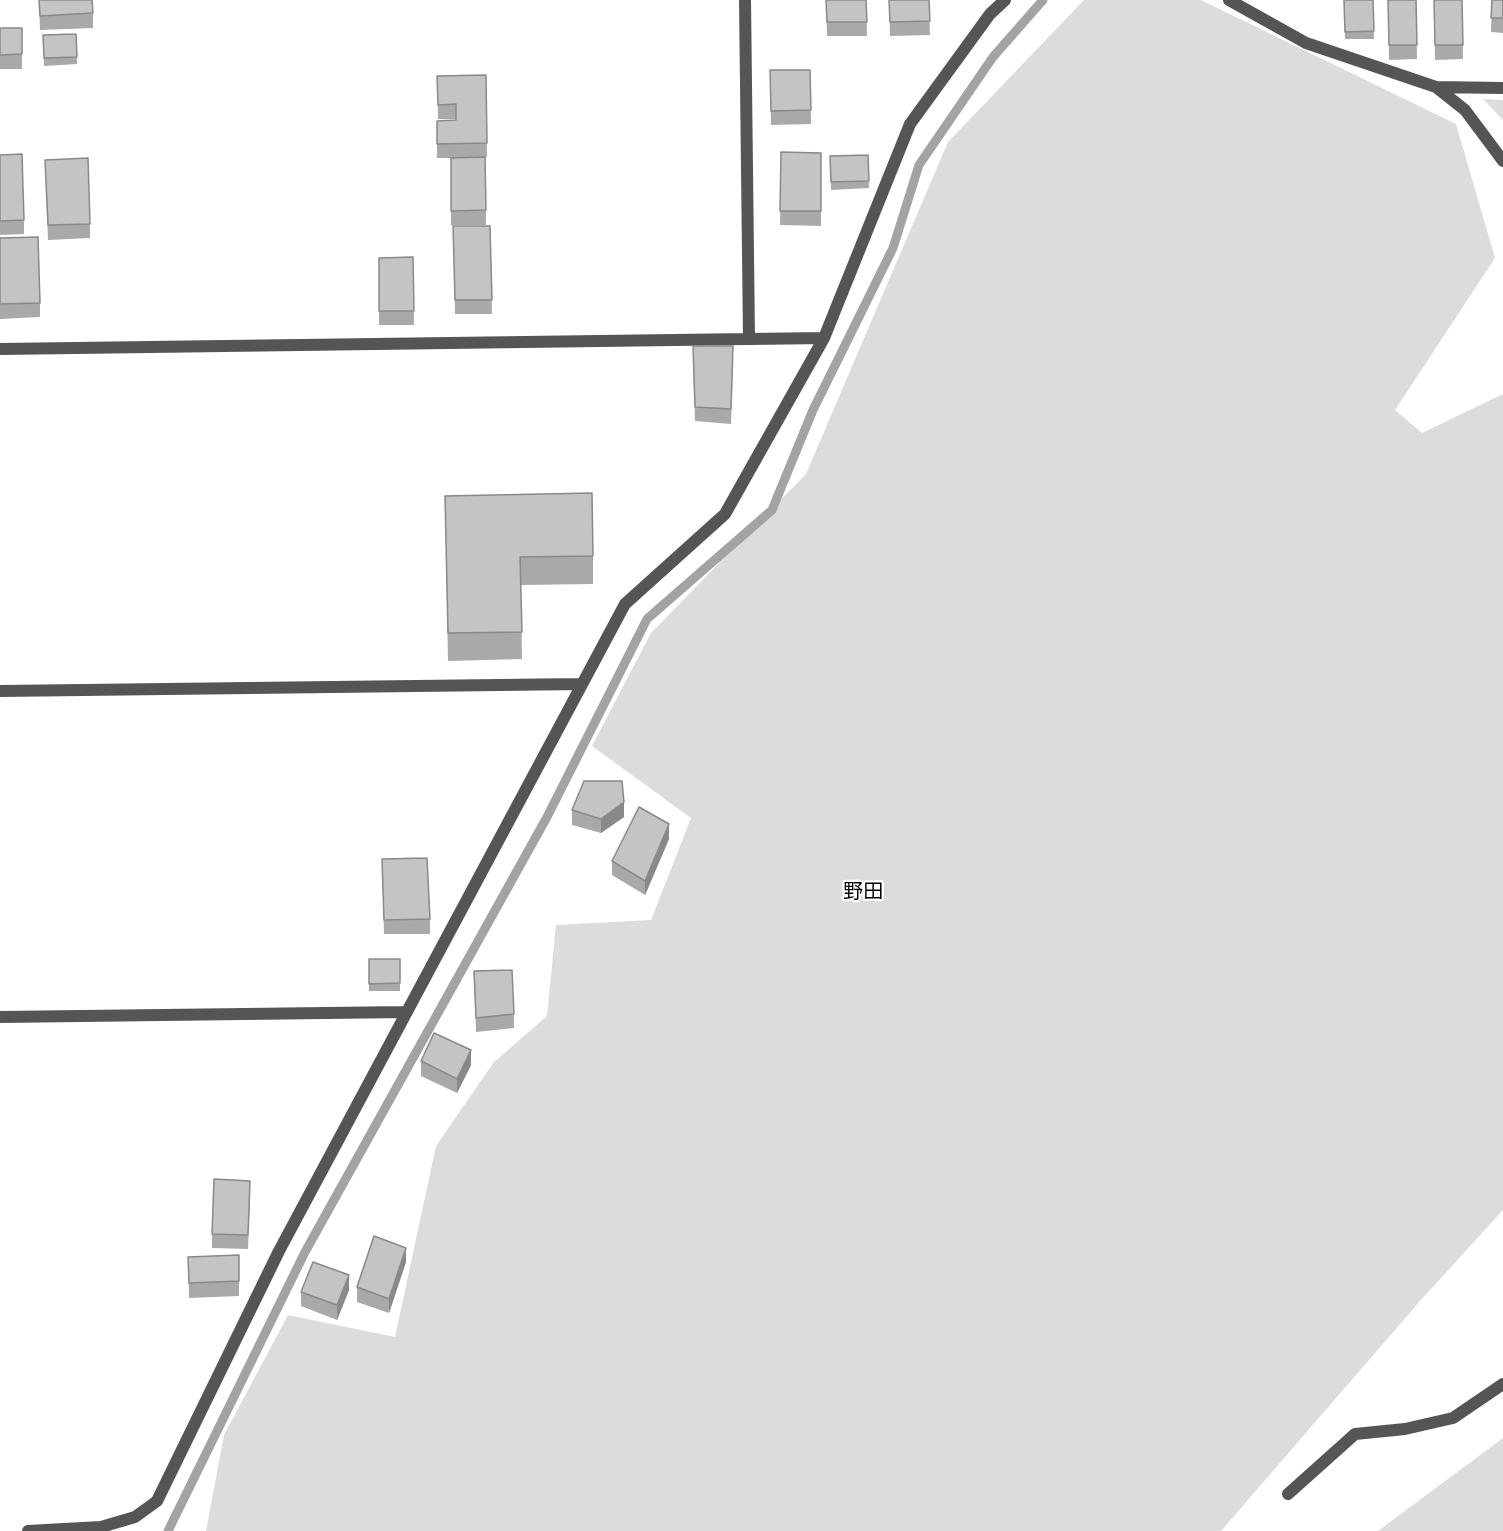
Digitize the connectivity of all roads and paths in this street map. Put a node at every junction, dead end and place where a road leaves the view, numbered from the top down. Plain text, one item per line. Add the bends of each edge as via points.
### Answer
1 (745, 0) edge
2 (1005, 0) edge
3 (1229, 0) edge
4 (1436, 87) junction
5 (1503, 88) edge
6 (1503, 160) edge
7 (749, 338) junction
8 (824, 338) junction
9 (0, 349) edge
10 (582, 684) junction
11 (0, 691) edge
12 (406, 1012) junction
13 (0, 1017) edge
14 (1503, 1384) edge
15 (1288, 1494) dead end
16 (28, 1531) edge

1 - 7 street
2 - 8 street via 990,14 910,124
3 - 4 street via 1306,43
4 - 5 street
4 - 6 street via 1465,110
7 - 8 street
7 - 9 street
8 - 10 street via 726,514 625,603
10 - 11 street
10 - 12 street
12 - 13 street
12 - 16 street via 279,1251 157,1501 135,1517 101,1527
14 - 15 street via 1453,1418 1405,1429 1355,1434

